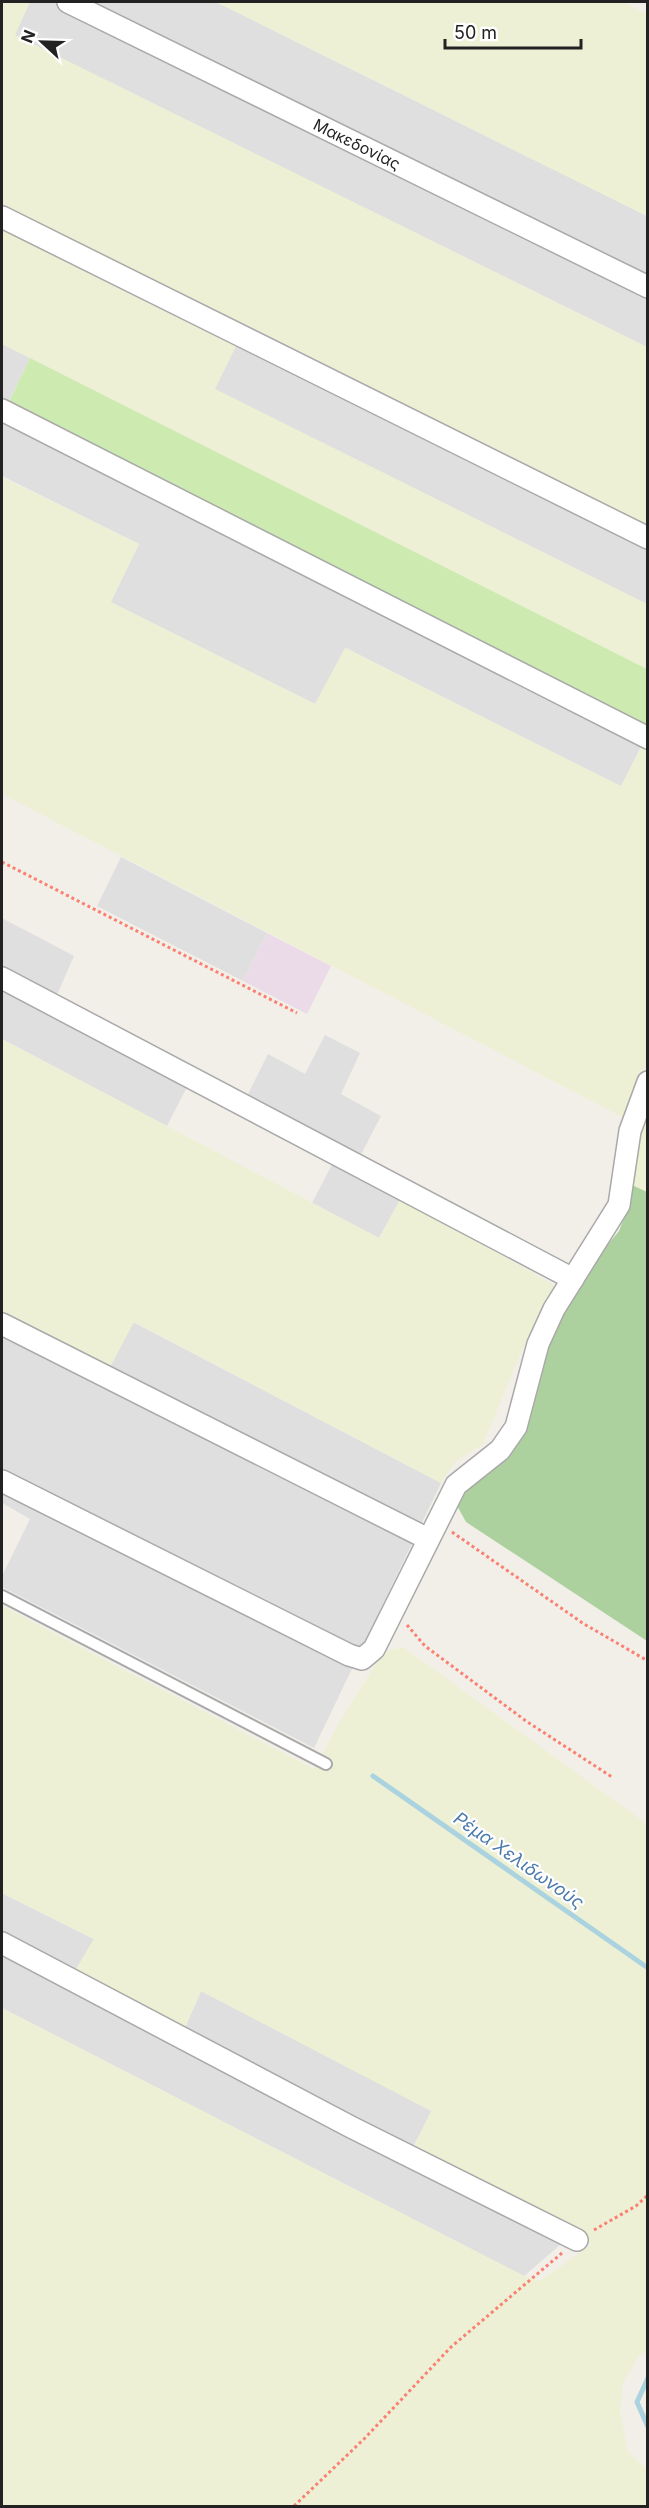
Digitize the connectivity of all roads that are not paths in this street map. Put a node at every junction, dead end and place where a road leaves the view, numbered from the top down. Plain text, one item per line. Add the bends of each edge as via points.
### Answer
1 (68, 2) edge
2 (2, 217) edge
3 (648, 287) edge
4 (2, 410) edge
5 (648, 538) edge
6 (648, 738) edge
7 (2, 978) edge
8 (648, 1082) edge
9 (573, 1279) junction
10 (2, 1324) edge
11 (2, 1481) edge
12 (432, 1530) junction
13 (2, 1596) edge
14 (326, 1764) dead end
15 (2, 1943) edge
16 (577, 2240) road end

1 - 3 street, Μακεδονίας
2 - 5 street
4 - 6 street
7 - 9 street
8 - 9 street via 630,1131 620,1205
9 - 12 street via 538,1344 516,1427 500,1450 456,1485
10 - 12 street
11 - 12 street via 362,1659 374,1648 398,1604
13 - 14 lane
15 - 16 street via 351,2127

